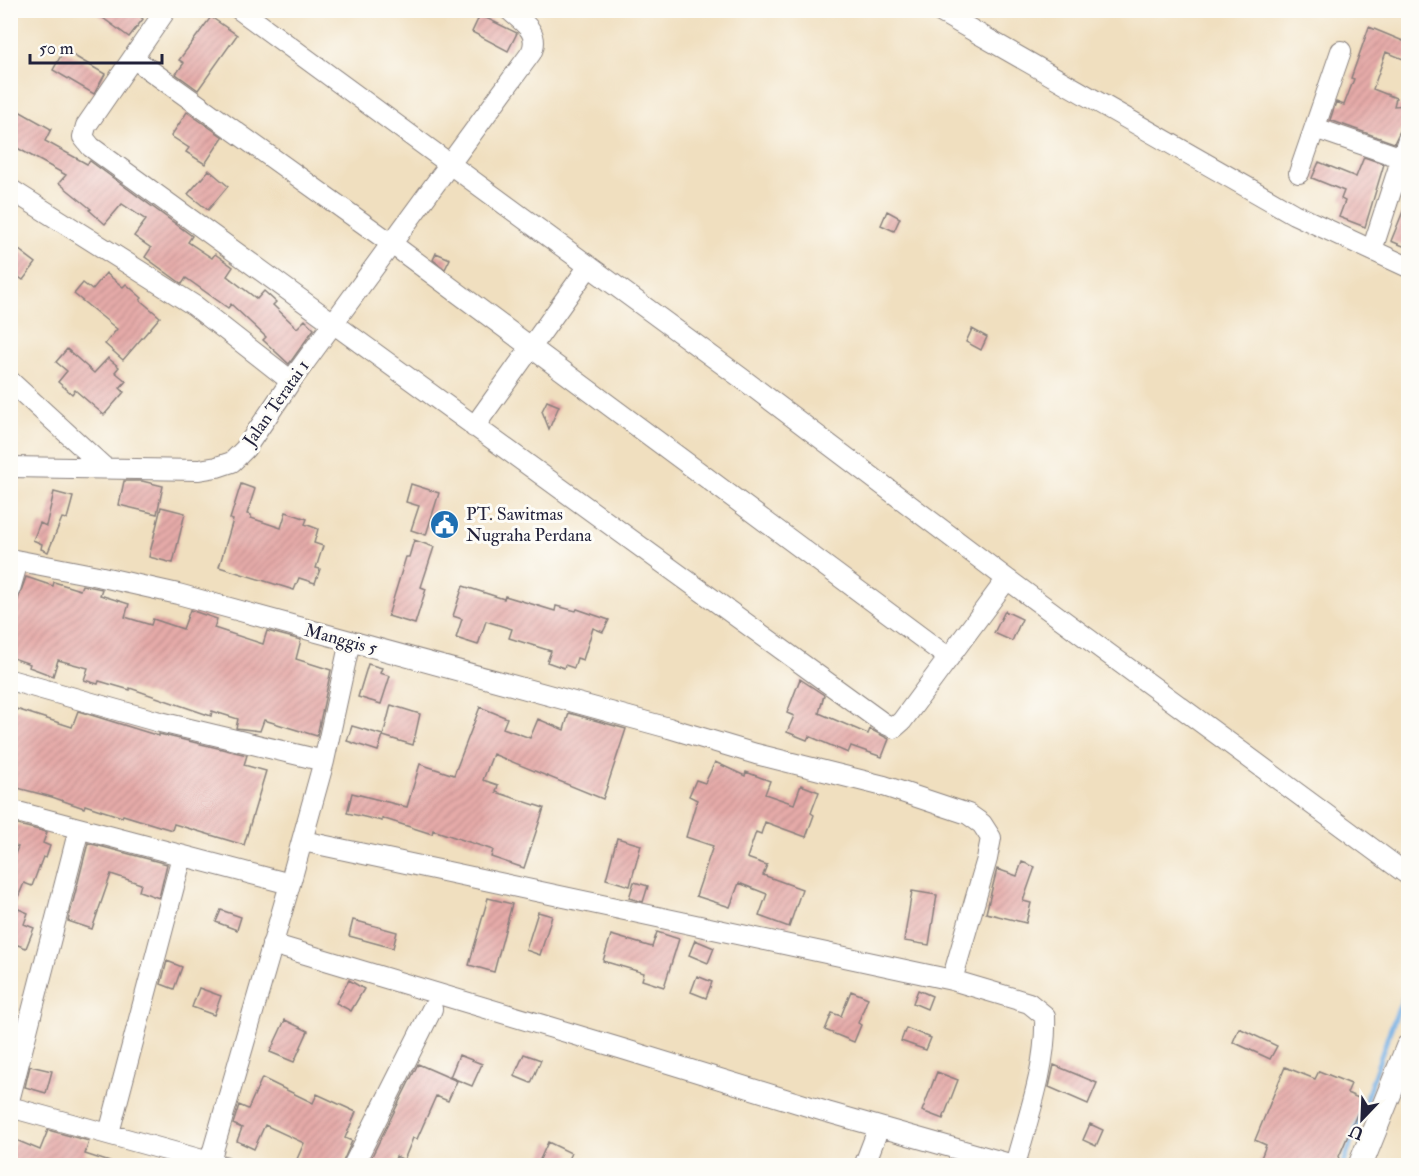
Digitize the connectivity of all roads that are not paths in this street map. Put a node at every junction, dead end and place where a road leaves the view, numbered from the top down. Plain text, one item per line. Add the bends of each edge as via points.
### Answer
1 (166, 10) edge
2 (240, 10) edge
3 (509, 10) edge
4 (937, 10) edge
5 (1341, 51) dead end
6 (133, 58) junction
7 (1315, 128) junction
8 (1408, 139) edge
9 (1405, 159) edge
10 (450, 164) junction
11 (1299, 173) dead end
12 (10, 189) edge
13 (392, 244) junction
14 (1372, 250) junction
15 (589, 266) junction
16 (1408, 267) edge
17 (333, 323) junction
18 (530, 348) junction
19 (10, 381) edge
20 (291, 381) junction
21 (474, 427) junction
22 (10, 467) edge
23 (105, 468) junction
24 (14, 560) edge
25 (1007, 579) junction
26 (10, 589) edge
27 (350, 641) junction
28 (949, 658) junction
29 (10, 680) edge
30 (324, 761) junction
31 (10, 810) edge
32 (79, 829) junction
33 (303, 841) junction
34 (182, 856) junction
35 (1408, 876) edge
36 (290, 884) junction
37 (272, 944) junction
38 (952, 980) junction
39 (432, 1010) dead end
40 (1408, 1047) edge
41 (10, 1096) edge
42 (10, 1107) edge
43 (879, 1127) junction
44 (109, 1133) junction
45 (217, 1163) edge
46 (1016, 1165) edge
47 (353, 1166) edge
48 (864, 1166) edge
49 (1360, 1166) edge

1 - 6 street
2 - 10 street
3 - 10 street, Jalan Teratai 1 via 528,25 534,47
4 - 14 street via 1286,210
5 - 7 street
6 - 13 street
6 - 17 street via 86,126 86,142
7 - 9 street
7 - 11 street
8 - 9 street
9 - 14 street
10 - 13 street, Jalan Teratai 1
10 - 15 street
12 - 20 street via 195,306
13 - 17 street, Jalan Teratai 1
13 - 18 street
14 - 16 street
15 - 18 street
15 - 25 street
17 - 20 street, Jalan Teratai 1
17 - 21 street
18 - 21 street
18 - 28 street
19 - 23 street
20 - 23 street, Jalan Teratai 1 via 232,462 199,470
21 - 28 street via 889,727 898,726
22 - 23 street, Jalan Teratai 1
24 - 26 street
24 - 27 street, Manggis 5 via 178,594
25 - 28 street
25 - 35 street
27 - 30 street
27 - 38 street, Manggis 5 via 884,786 968,814 982,824 991,838
29 - 30 street via 156,721
30 - 33 street
31 - 32 street
32 - 34 street
32 - 41 street
33 - 36 street
33 - 38 street
34 - 36 street
34 - 44 street
36 - 37 street
37 - 43 street
37 - 45 street
38 - 46 street via 1029,1003 1045,1016 1042,1063
39 - 47 street
40 - 49 street
42 - 44 street
43 - 46 street
43 - 48 street
44 - 45 street

